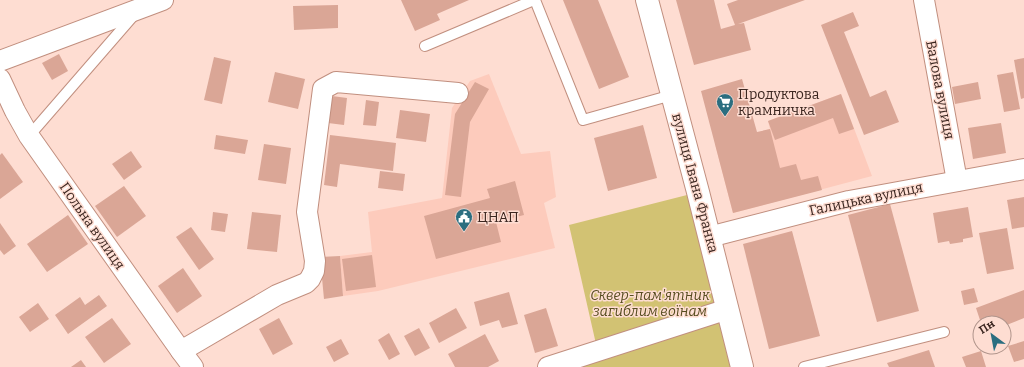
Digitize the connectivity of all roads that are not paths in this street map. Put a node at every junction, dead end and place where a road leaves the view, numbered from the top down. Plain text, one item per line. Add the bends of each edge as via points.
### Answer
1 (164, 0) edge
2 (534, 0) edge
3 (647, 0) edge
4 (924, 0) edge
5 (140, 9) junction
6 (425, 46) dead end
7 (0, 61) edge
8 (0, 79) edge
9 (458, 93) dead end
10 (672, 95) junction
11 (29, 136) junction
12 (1024, 169) edge
13 (956, 181) junction
14 (709, 237) junction
15 (728, 309) junction
16 (944, 332) dead end
17 (181, 351) junction
18 (193, 367) edge
19 (548, 367) edge
20 (742, 367) edge
21 (804, 367) edge

1 - 5 street
2 - 6 lane
2 - 10 lane via 583,120
3 - 10 main road, вулиця Івана Франка
4 - 13 street, Валова вулиця
5 - 7 street
5 - 11 lane
8 - 11 street, Польна вулиця
9 - 17 street via 336,82 323,89 307,212 315,261 312,275 306,283 277,295
10 - 14 main road, вулиця Івана Франка
11 - 17 street, Польна вулиця
12 - 13 street, Галицька вулиця
13 - 14 street, Галицька вулиця via 826,206
14 - 15 main road, вулиця Івана Франка
15 - 19 street
15 - 20 main road, вулиця Івана Франка
16 - 21 lane
17 - 18 street, Польна вулиця

